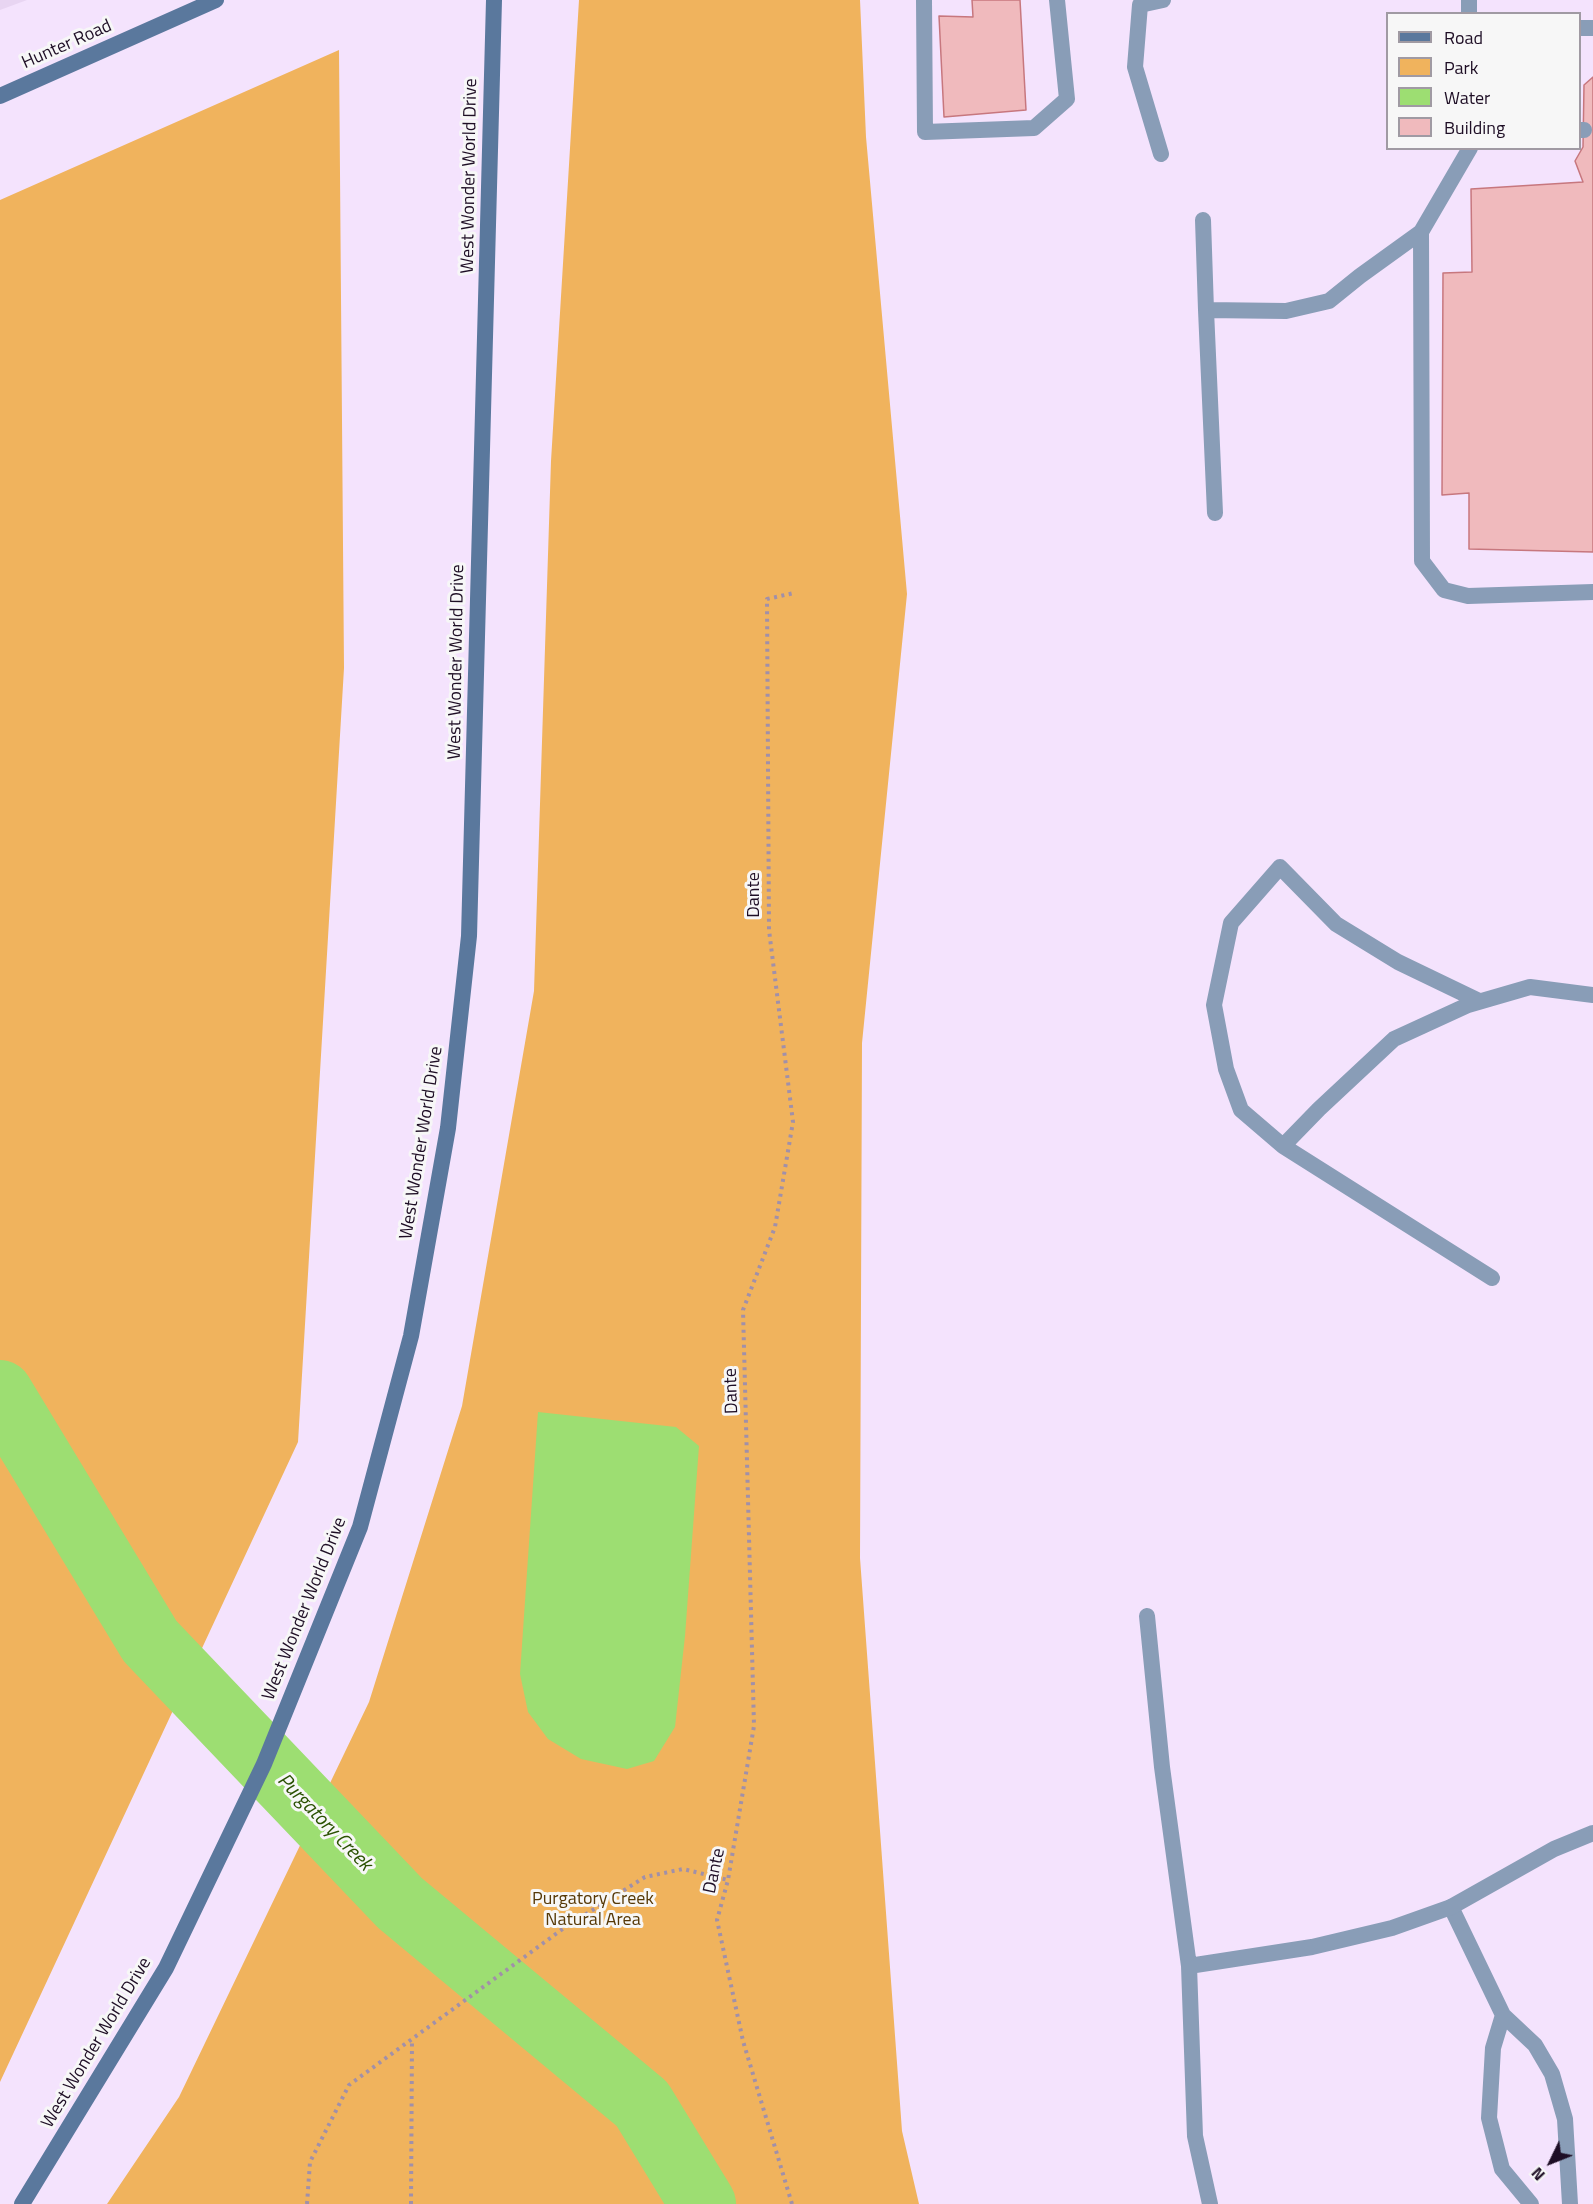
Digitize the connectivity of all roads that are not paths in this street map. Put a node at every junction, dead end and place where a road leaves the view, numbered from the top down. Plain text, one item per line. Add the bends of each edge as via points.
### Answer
1 (216, 0) edge
2 (494, 0) edge
3 (924, 0) edge
4 (1057, 0) edge
5 (1163, 0) edge
6 (1140, 2) edge
7 (0, 96) edge
8 (1469, 150) edge
9 (1161, 154) dead end
10 (1203, 220) dead end
11 (1421, 232) junction
12 (1206, 310) junction
13 (1215, 513) dead end
14 (1593, 592) edge
15 (1593, 995) edge
16 (1479, 1001) junction
17 (1283, 1146) junction
18 (1492, 1278) dead end
19 (1147, 1616) dead end
20 (1593, 1833) edge
21 (1451, 1908) junction
22 (1189, 1966) junction
23 (1503, 2015) junction
24 (22, 2204) edge
25 (1210, 2204) edge
26 (1531, 2204) edge
27 (1570, 2204) edge

1 - 7 main road, Hunter Road
2 - 24 main road, West Wonder World Drive via 469,936 448,1128 411,1336 360,1527 264,1764 166,1968
3 - 4 street via 926,132 1034,128 1067,99
5 - 6 street
6 - 9 street via 1135,67
8 - 11 street
10 - 12 street
11 - 12 street via 1329,302 1286,311
11 - 14 street via 1422,561 1444,590 1468,596
12 - 13 street
15 - 16 street via 1530,987
16 - 17 street via 1394,1039
16 - 17 street via 1398,962 1336,924 1280,867 1232,923 1214,1005 1226,1069 1241,1110
17 - 18 street
19 - 22 street via 1162,1767
20 - 21 street via 1554,1849
21 - 22 street via 1392,1928 1312,1947
21 - 23 street
22 - 25 street via 1195,2136
23 - 26 street via 1493,2048 1489,2118 1502,2169
23 - 27 street via 1535,2045 1552,2074 1564,2119

